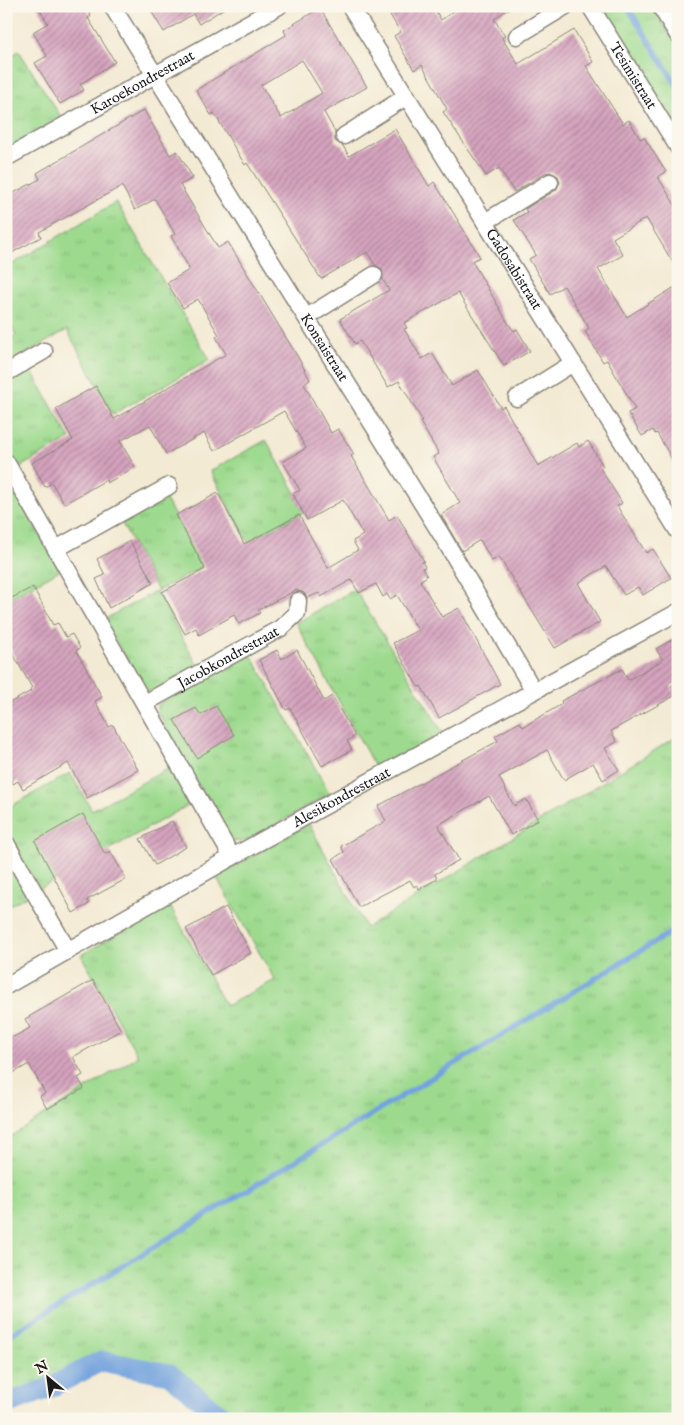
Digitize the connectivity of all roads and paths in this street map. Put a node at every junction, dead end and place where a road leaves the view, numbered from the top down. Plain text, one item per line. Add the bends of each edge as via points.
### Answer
1 (112, 6) edge
2 (279, 6) edge
3 (350, 6) edge
4 (566, 6) edge
5 (590, 6) edge
6 (660, 6) edge
7 (678, 35) edge
8 (517, 36) dead end
9 (156, 76) junction
10 (407, 96) junction
11 (344, 136) dead end
12 (678, 147) edge
13 (6, 158) edge
14 (550, 182) dead end
15 (485, 222) junction
16 (374, 275) dead end
17 (306, 317) junction
18 (44, 351) dead end
19 (573, 363) junction
20 (6, 373) edge
21 (517, 398) dead end
22 (6, 462) edge
23 (169, 486) dead end
24 (678, 532) edge
25 (56, 550) junction
26 (298, 602) dead end
27 (678, 612) edge
28 (534, 691) junction
29 (145, 703) junction
30 (6, 843) edge
31 (232, 857) junction
32 (68, 951) junction
33 (6, 986) edge

1 - 9 street, Konsaistraat
2 - 9 street, Karoekondrestraat
3 - 10 street, Gadosabistraat
4 - 8 street
5 - 12 street, Tesimistraat
6 - 7 street
9 - 13 street, Karoekondrestraat
9 - 17 street, Konsaistraat
10 - 11 street
10 - 15 street, Gadosabistraat
14 - 15 street
15 - 19 street, Gadosabistraat
16 - 17 street
17 - 28 street, Konsaistraat
18 - 20 street
19 - 21 street
19 - 24 street, Gadosabistraat
22 - 25 street
23 - 25 street
25 - 29 street
26 - 29 street, Jacobkondrestraat via 297,613 281,628
27 - 28 street, Alesikondrestraat
28 - 31 street, Alesikondrestraat
29 - 31 street
30 - 32 street
31 - 32 street, Alesikondrestraat
32 - 33 street, Alesikondrestraat

